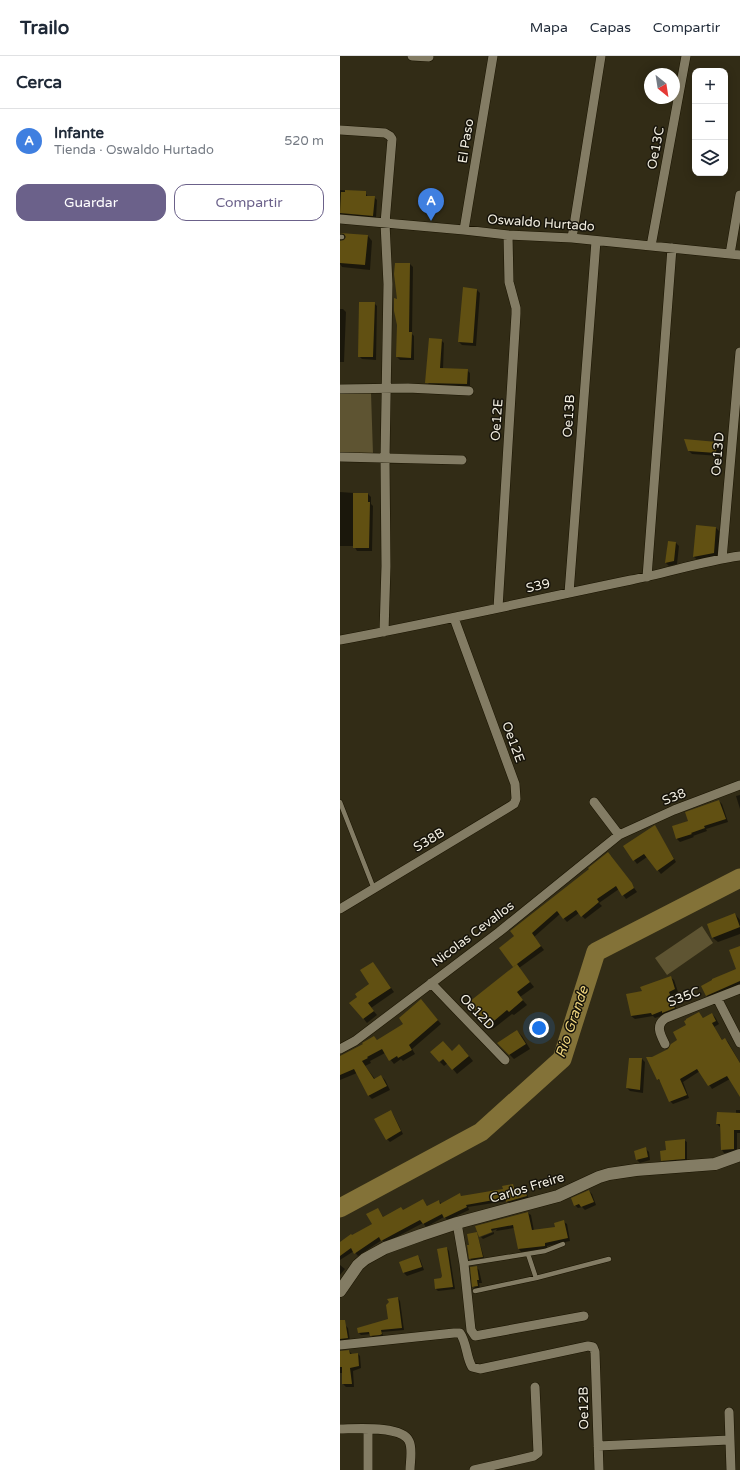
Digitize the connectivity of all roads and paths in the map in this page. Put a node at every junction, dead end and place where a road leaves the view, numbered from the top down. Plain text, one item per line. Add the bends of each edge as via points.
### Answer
1 (412, 56) edge
2 (493, 56) edge
3 (601, 56) edge
4 (686, 56) edge
5 (429, 57) edge
6 (340, 130) edge
7 (740, 195) edge
8 (340, 219) edge
9 (385, 223) junction
10 (464, 230) junction
11 (508, 235) junction
12 (572, 238) junction
13 (596, 241) junction
14 (651, 246) junction
15 (672, 248) junction
16 (730, 254) junction
17 (740, 256) edge
18 (740, 352) edge
19 (340, 388) edge
20 (387, 389) junction
21 (469, 390) dead end
22 (340, 458) edge
23 (385, 459) junction
24 (462, 460) dead end
25 (740, 556) edge
26 (722, 558) junction
27 (647, 577) junction
28 (569, 593) junction
29 (498, 608) junction
30 (454, 618) junction
31 (384, 632) junction
32 (340, 640) edge
33 (515, 784) joint
34 (740, 785) edge
35 (340, 802) edge
36 (594, 802) dead end
37 (619, 835) junction
38 (374, 889) junction
39 (340, 909) edge
40 (431, 983) junction
41 (740, 989) edge
42 (717, 998) junction
43 (740, 1043) edge
44 (665, 1044) dead end
45 (340, 1049) edge
46 (505, 1060) dead end
47 (740, 1155) edge
48 (457, 1223) junction
49 (562, 1244) dead end
50 (528, 1254) junction
51 (609, 1259) dead end
52 (464, 1264) junction
53 (536, 1278) junction
54 (340, 1291) edge
55 (475, 1291) dead end
56 (584, 1316) dead end
57 (340, 1345) edge
58 (536, 1387) dead end
59 (729, 1412) dead end
60 (340, 1429) edge
61 (368, 1430) junction
62 (729, 1440) junction
63 (598, 1446) junction
64 (368, 1470) edge
65 (410, 1470) edge
66 (474, 1470) edge
67 (599, 1470) edge
68 (731, 1470) edge

1 - 5 street
2 - 10 street, El Paso
3 - 12 street
4 - 14 street, Oe13C
6 - 9 street via 385,133 392,139
7 - 16 street
8 - 9 street, Oswaldo Hurtado
9 - 10 street, Oswaldo Hurtado
9 - 20 street via 388,284
10 - 11 street, Oswaldo Hurtado
11 - 12 street, Oswaldo Hurtado
11 - 29 street, Oe12E via 509,282 516,314
12 - 13 street, Oswaldo Hurtado
13 - 14 street, Oswaldo Hurtado
13 - 28 street, Oe13B
14 - 15 street, Oswaldo Hurtado
15 - 16 street, Oswaldo Hurtado
15 - 27 street
16 - 17 street, Oswaldo Hurtado
18 - 26 street, Oe13D
19 - 20 street
20 - 21 street
20 - 23 street
22 - 23 street
23 - 24 street
23 - 31 street
25 - 26 street, S39
26 - 27 street, S39
27 - 28 street, S39
28 - 29 street, S39
29 - 30 street, S39
30 - 31 street, S39
30 - 33 street, Oe12E
31 - 32 street, S39
33 - 38 street, S38B via 514,804
34 - 37 street, S38 via 674,810
35 - 38 lane
36 - 37 street
37 - 40 street, Nicolas Cevallos
38 - 39 street, S38B
40 - 45 street, Nicolas Cevallos via 355,1041
40 - 46 street, Oe12D
41 - 42 street, S35C
42 - 43 street
42 - 44 street, S35C via 661,1021 659,1028
47 - 48 street, Carlos Freire via 715,1164 609,1174 558,1196
48 - 52 street
48 - 54 street, Carlos Freire via 385,1248 365,1259
49 - 50 lane
50 - 52 lane
50 - 53 lane
51 - 53 lane
52 - 56 street via 471,1330 475,1336
53 - 55 lane
57 - 63 street, Oe12B via 460,1333 468,1361 472,1368 480,1369 593,1347
58 - 66 street via 538,1453
59 - 62 street
60 - 61 street
61 - 64 street
61 - 65 street via 394,1431 405,1436 410,1442
62 - 63 street
62 - 68 street
63 - 67 street, Oe12B

